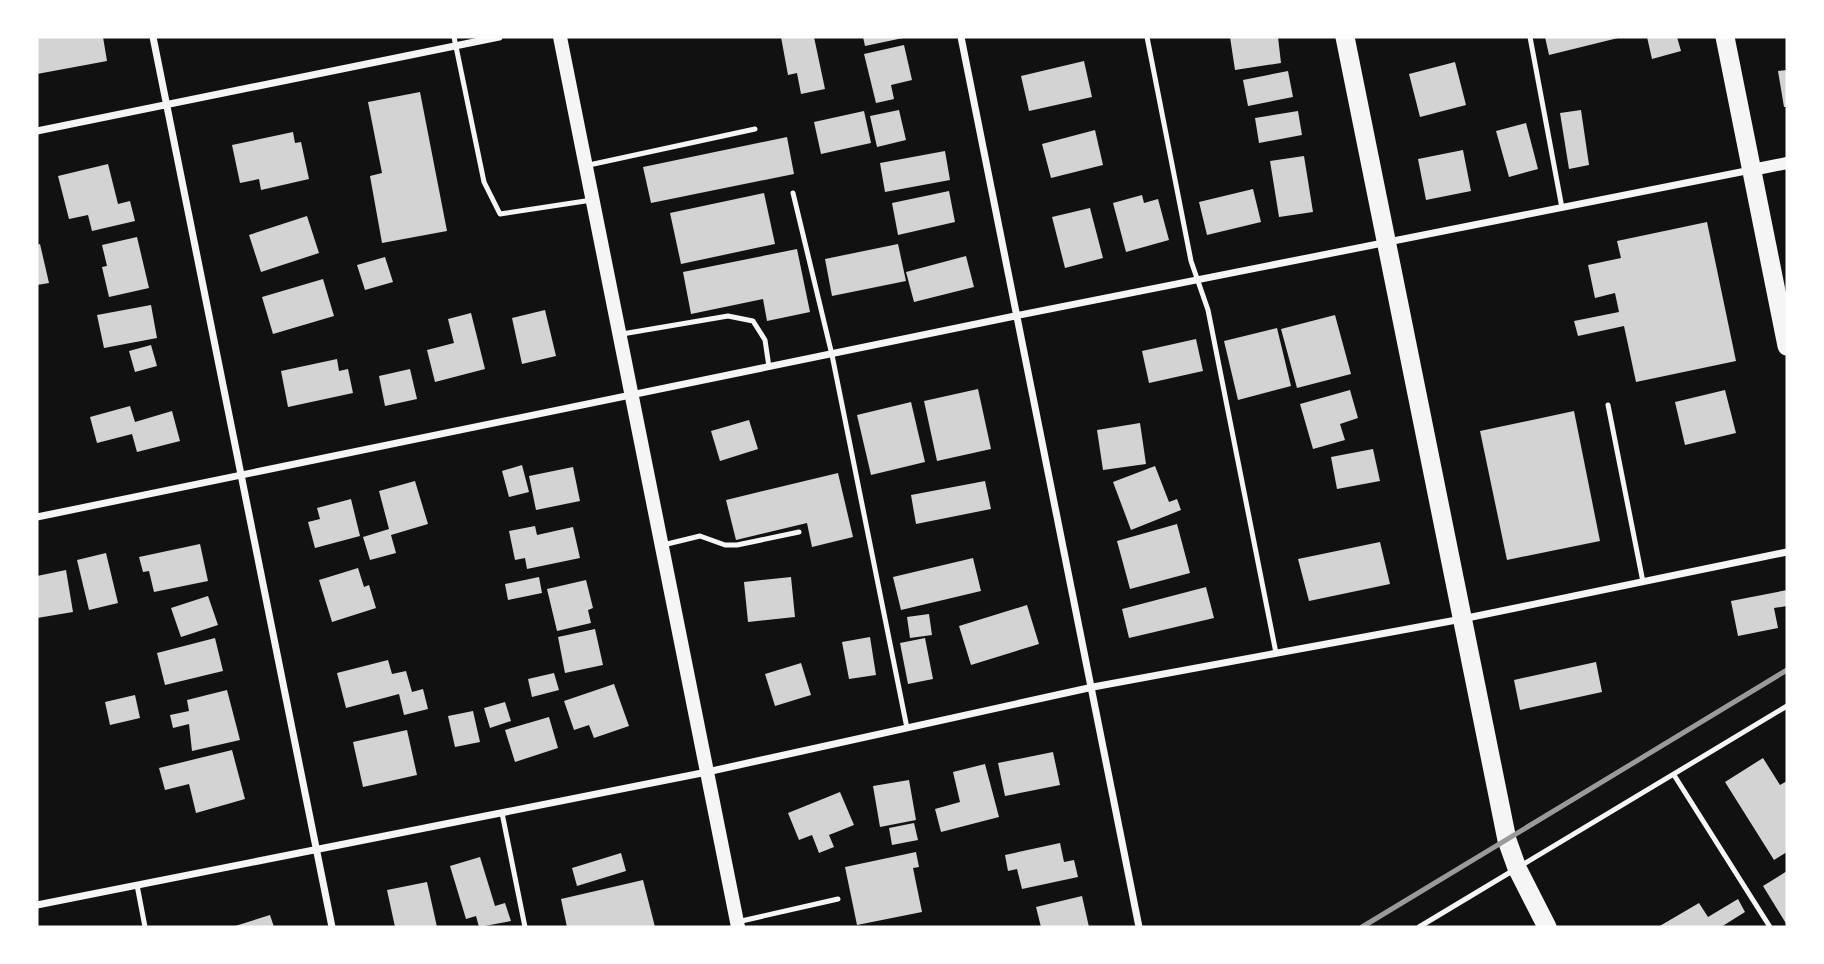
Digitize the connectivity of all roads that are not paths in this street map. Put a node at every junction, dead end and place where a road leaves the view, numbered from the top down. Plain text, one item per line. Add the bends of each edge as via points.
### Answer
1 (153, 37) edge
2 (499, 37) edge
3 (560, 37) edge
4 (961, 37) edge
5 (1147, 37) edge
6 (1345, 37) edge
7 (1530, 37) edge
8 (1725, 37) edge
9 (455, 41) edge
10 (166, 104) junction
11 (755, 129) dead end
12 (37, 131) edge
13 (1787, 163) edge
14 (586, 166) junction
15 (1752, 170) junction
16 (793, 193) dead end
17 (592, 200) junction
18 (1562, 208) junction
19 (1386, 244) junction
20 (1198, 281) junction
21 (1015, 316) junction
22 (619, 335) junction
23 (1787, 346) edge
24 (832, 355) junction
25 (769, 368) junction
26 (631, 396) junction
27 (1608, 405) dead end
28 (241, 475) junction
29 (37, 517) edge
30 (799, 532) dead end
31 (661, 545) junction
32 (1787, 552) edge
33 (1643, 582) junction
34 (1462, 619) junction
35 (1276, 653) junction
36 (1093, 687) junction
37 (1787, 706) edge
38 (907, 728) junction
39 (707, 772) junction
40 (1674, 775) junction
41 (502, 813) junction
42 (317, 849) junction
43 (1517, 868) junction
44 (137, 885) junction
45 (838, 899) dead end
46 (37, 905) edge
47 (738, 925) edge
48 (145, 927) edge
49 (332, 927) edge
50 (525, 927) edge
51 (1139, 927) edge
52 (1419, 927) edge
53 (1547, 927) edge
54 (1770, 927) edge

1 - 10 street
2 - 9 street
3 - 14 main road
4 - 21 street
5 - 20 lane
6 - 19 highway
7 - 18 lane
8 - 15 highway
9 - 10 street
9 - 17 lane via 484,182 500,214
10 - 12 street
10 - 28 street
11 - 14 lane
13 - 15 street
14 - 17 main road
15 - 18 street
15 - 23 highway
16 - 24 lane
17 - 22 main road
18 - 19 street
19 - 20 street
19 - 34 highway
20 - 21 street
20 - 35 lane via 1208,310
21 - 24 street
21 - 36 street
22 - 25 lane via 728,316 753,321 765,340
22 - 26 main road
24 - 25 street
24 - 38 lane
25 - 26 street
26 - 28 street
26 - 31 main road
27 - 33 lane
28 - 29 street
28 - 42 street
30 - 31 lane via 737,545 700,536
31 - 39 main road
32 - 33 street
33 - 34 street
34 - 35 street
34 - 43 highway via 1507,840
35 - 36 street
36 - 38 street
36 - 51 street
37 - 40 lane
38 - 39 street
39 - 41 street
39 - 47 main road
40 - 43 lane
40 - 54 lane
41 - 42 street
41 - 50 lane
42 - 44 street
42 - 49 street
43 - 52 lane
43 - 53 highway
44 - 46 street
44 - 48 lane
45 - 47 lane

